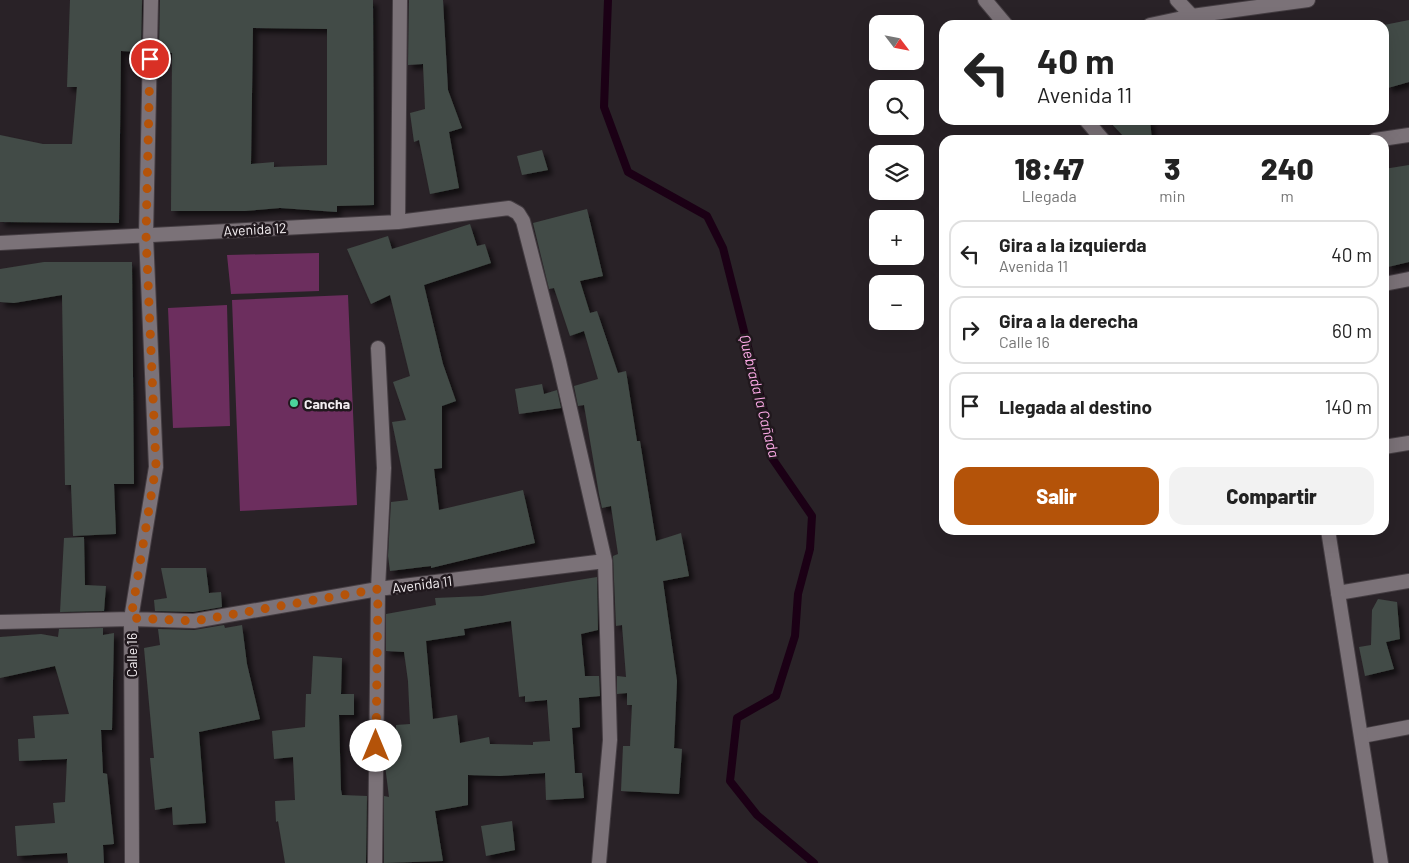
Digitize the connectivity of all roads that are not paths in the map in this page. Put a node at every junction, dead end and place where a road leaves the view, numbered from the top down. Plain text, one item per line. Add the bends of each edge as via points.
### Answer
1 (151, 0) edge
2 (400, 0) edge
3 (985, 0) edge
4 (1177, 0) edge
5 (1308, 0) edge
6 (1192, 16) junction
7 (1002, 20) edge
8 (1173, 20) edge
9 (1090, 125) edge
10 (1099, 135) edge
11 (1409, 135) edge
12 (1389, 138) edge
13 (398, 222) junction
14 (146, 235) junction
15 (0, 243) edge
16 (1409, 279) edge
17 (1389, 283) edge
18 (378, 348) dead end
19 (1409, 443) edge
20 (1389, 446) edge
21 (1329, 535) edge
22 (605, 561) junction
23 (1409, 581) edge
24 (378, 589) junction
25 (1338, 593) junction
26 (131, 618) junction
27 (0, 622) edge
28 (1409, 728) edge
29 (1362, 736) junction
30 (132, 863) edge
31 (376, 863) edge
32 (599, 863) edge
33 (1382, 863) edge

1 - 14 street, Calle 16
2 - 13 street
3 - 7 street
4 - 6 street
5 - 6 street
6 - 8 street
9 - 10 street
11 - 12 street
13 - 14 street, Avenida 12
13 - 22 street, Avenida 12 via 509,208 523,221
14 - 15 street, Avenida 12
14 - 26 street, Calle 16 via 156,466
16 - 17 street
18 - 24 street via 384,468
19 - 20 street
21 - 25 street
22 - 24 street, Avenida 11
22 - 32 street via 610,740
23 - 25 street
24 - 26 street, Avenida 11 via 194,621
24 - 31 street
25 - 29 street
26 - 27 street, Avenida 11
26 - 30 street, Calle 16
28 - 29 street
29 - 33 street

